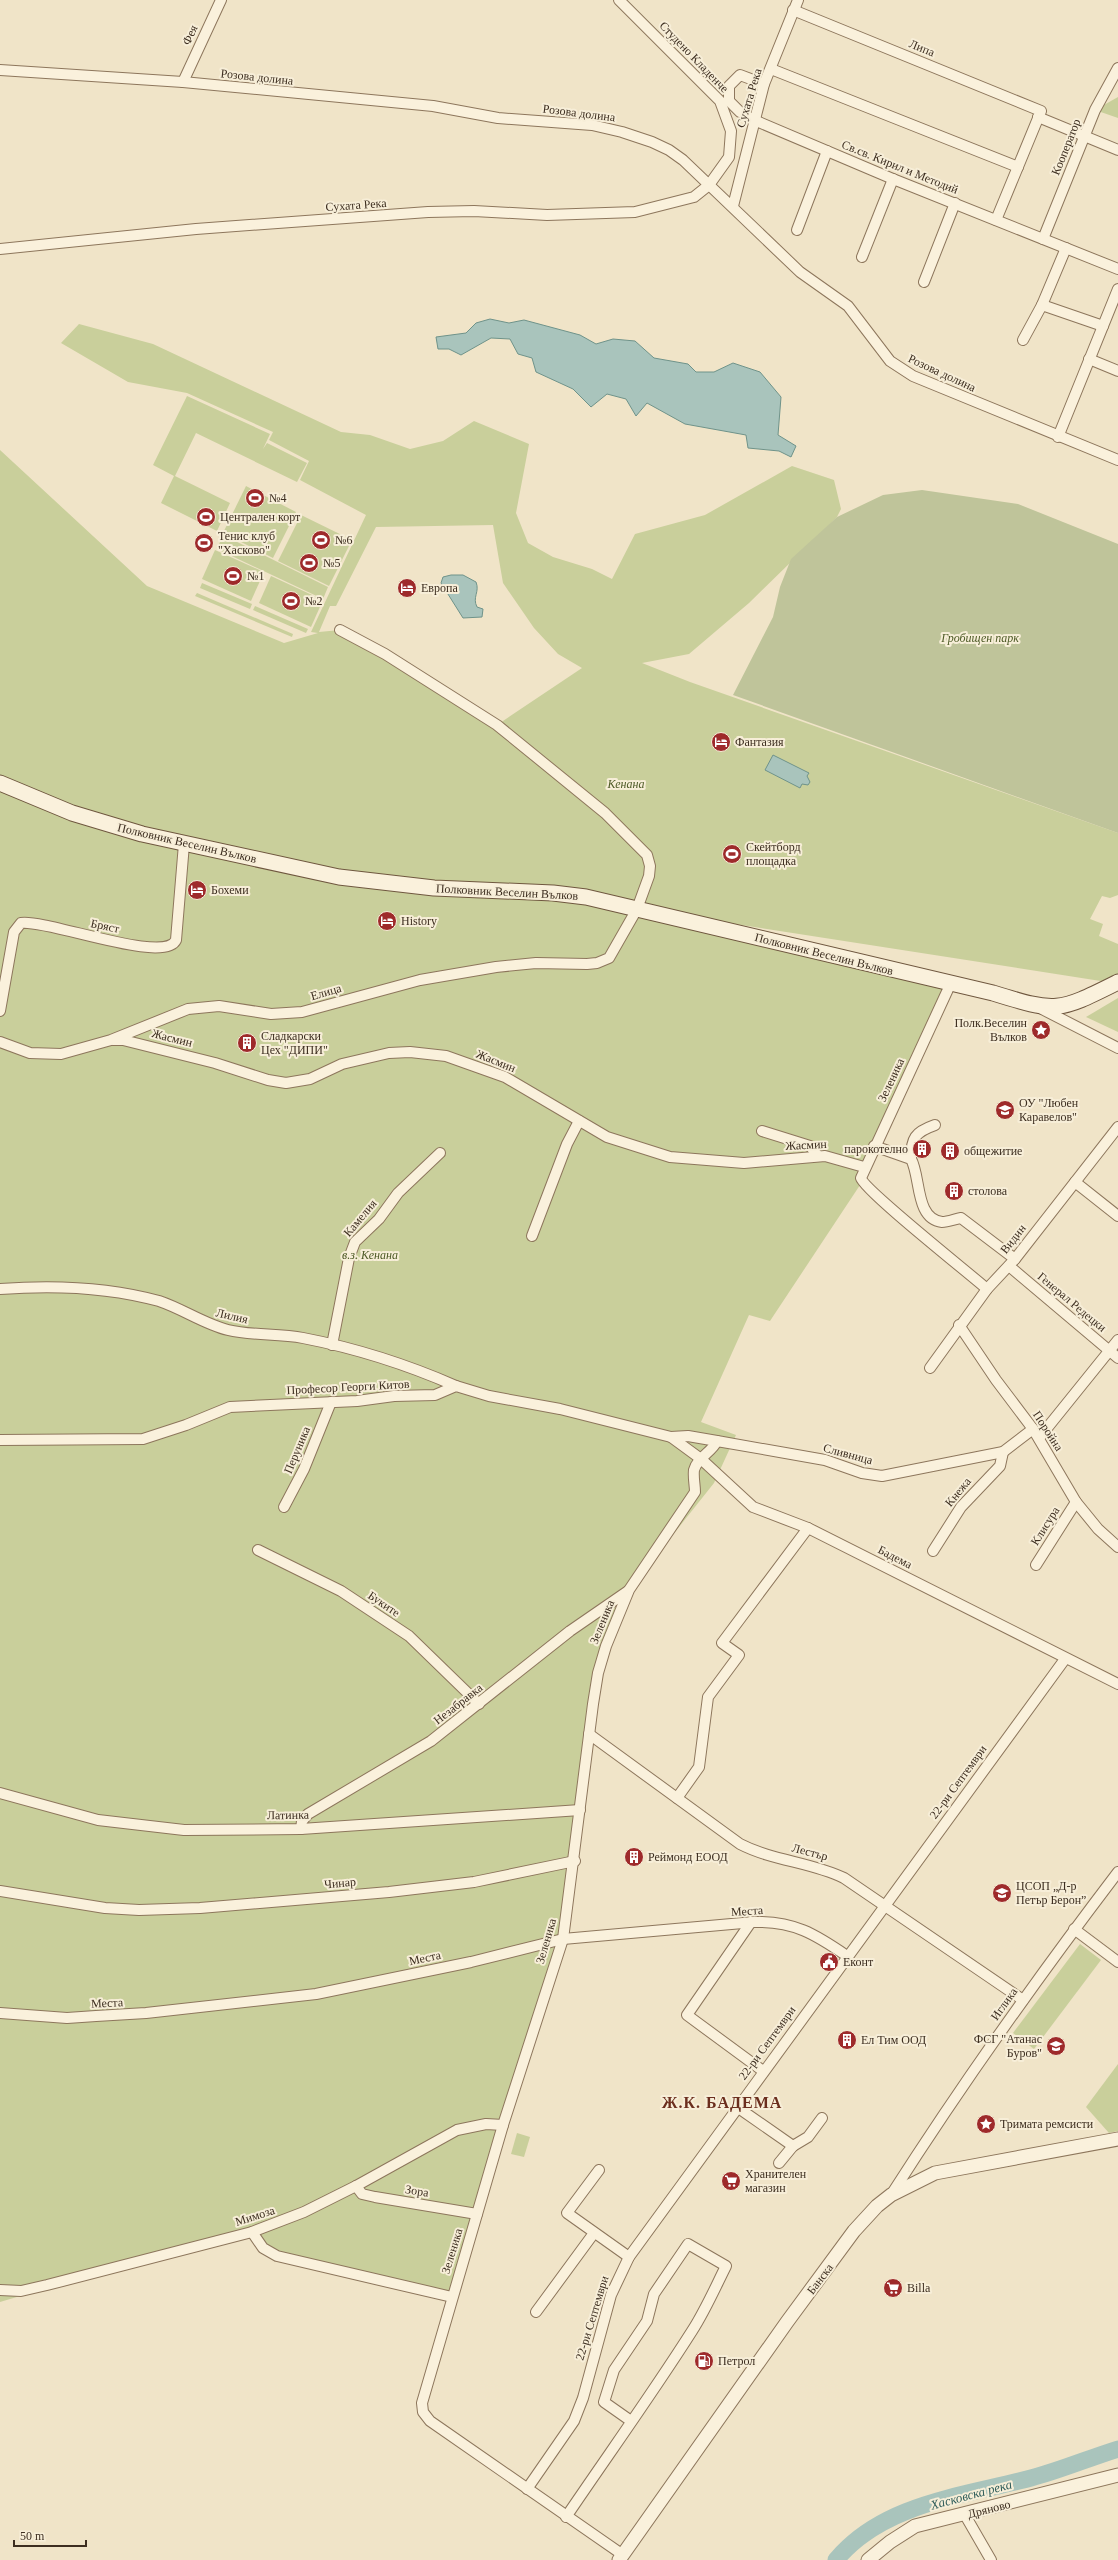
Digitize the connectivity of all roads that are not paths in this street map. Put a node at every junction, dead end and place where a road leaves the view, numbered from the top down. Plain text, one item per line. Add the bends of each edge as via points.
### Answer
1 (221, 0) edge
2 (619, 0) edge
3 (798, 0) edge
4 (793, 10) junction
5 (1118, 68) edge
6 (771, 69) junction
7 (0, 70) edge
8 (183, 82) junction
9 (764, 84) junction
10 (725, 101) junction
11 (1040, 114) junction
12 (754, 120) junction
13 (1084, 136) junction
14 (1118, 150) edge
15 (827, 151) junction
16 (1018, 167) junction
17 (893, 179) junction
18 (709, 185) junction
19 (955, 203) junction
20 (733, 206) junction
21 (996, 220) junction
22 (797, 230) dead end
23 (1043, 239) junction
24 (1066, 248) junction
25 (0, 249) edge
26 (862, 257) dead end
27 (1118, 269) edge
28 (924, 282) dead end
29 (1118, 289) edge
30 (1042, 305) junction
31 (1103, 326) junction
32 (1023, 340) dead end
33 (1089, 359) junction
34 (1118, 371) edge
35 (1058, 437) junction
36 (1118, 460) edge
37 (340, 630) dead end
38 (0, 783) edge
39 (184, 844) junction
40 (637, 909) junction
41 (1118, 982) edge
42 (950, 985) junction
43 (1038, 1007) junction
44 (0, 1011) edge
45 (111, 1040) junction
46 (0, 1042) edge
47 (1118, 1048) edge
48 (579, 1121) junction
49 (935, 1125) dead end
50 (1118, 1127) edge
51 (762, 1131) dead end
52 (874, 1146) junction
53 (440, 1153) dead end
54 (818, 1156) junction
55 (911, 1159) junction
56 (864, 1167) junction
57 (1075, 1182) junction
58 (1118, 1216) edge
59 (532, 1236) dead end
60 (1012, 1262) junction
61 (0, 1289) edge
62 (988, 1289) junction
63 (959, 1325) junction
64 (1118, 1340) edge
65 (332, 1345) junction
66 (1109, 1351) junction
67 (1118, 1358) edge
68 (930, 1368) dead end
69 (456, 1386) junction
70 (331, 1402) junction
71 (1033, 1429) junction
72 (671, 1437) junction
73 (1039, 1438) junction
74 (0, 1440) edge
75 (717, 1441) junction
76 (1003, 1452) junction
77 (701, 1459) junction
78 (1076, 1502) junction
79 (284, 1507) dead end
80 (808, 1528) junction
81 (1118, 1547) edge
82 (258, 1550) dead end
83 (933, 1551) dead end
84 (1036, 1565) dead end
85 (629, 1590) junction
86 (1065, 1659) junction
87 (1118, 1684) edge
88 (479, 1704) junction
89 (589, 1734) junction
90 (0, 1793) edge
91 (677, 1798) junction
92 (580, 1810) junction
93 (301, 1829) junction
94 (575, 1861) junction
95 (1118, 1872) edge
96 (0, 1891) edge
97 (885, 1904) junction
98 (751, 1922) junction
99 (1074, 1929) junction
100 (563, 1939) junction
101 (847, 1956) junction
102 (1118, 1962) edge
103 (1023, 2000) junction
104 (0, 2013) edge
105 (763, 2071) junction
106 (737, 2107) junction
107 (822, 2118) dead end
108 (503, 2125) junction
109 (1118, 2139) edge
110 (793, 2146) junction
111 (779, 2164) dead end
112 (598, 2170) dead end
113 (356, 2186) junction
114 (891, 2195) junction
115 (477, 2214) junction
116 (252, 2232) junction
117 (594, 2233) junction
118 (629, 2257) junction
119 (0, 2290) edge
120 (452, 2297) junction
121 (536, 2312) dead end
122 (631, 2421) junction
123 (1118, 2475) edge
124 (527, 2489) junction
125 (965, 2515) junction
126 (566, 2517) junction
127 (621, 2557) edge
128 (868, 2560) edge
129 (991, 2560) edge

1 - 8 street, Фея
2 - 10 street, Студено Кладенче
3 - 4 street, Сухата Река
4 - 6 street, Сухата Река
4 - 11 street, Липа
5 - 13 street, Кооператор
6 - 9 street, Сухата Река
6 - 16 street
7 - 8 street, Розова долина
8 - 18 street, Розова долина via 433,106 498,118 592,125 622,132 669,150
9 - 10 street via 740,75 729,86
9 - 12 street, Сухата Река
10 - 12 street, Св.св. Кирил и Методий
10 - 18 street, Студено Кладенче via 731,132 729,157
11 - 13 street, Липа
11 - 16 street
12 - 15 street, Св.св. Кирил и Методий
12 - 20 street, Сухата Река
13 - 14 street, Липа
13 - 23 street, Кооператор
15 - 17 street, Св.св. Кирил и Методий
15 - 22 street
16 - 21 street
17 - 19 street, Св.св. Кирил и Методий
17 - 26 street
18 - 20 street, Розова долина
18 - 25 street, Сухата Река via 694,197 635,212 548,215 474,211 428,212 196,229
19 - 21 street, Св.св. Кирил и Методий
19 - 28 street
20 - 35 street, Розова долина via 800,272 848,306 890,361 912,376
21 - 23 street, Св.св. Кирил и Методий
23 - 24 street, Св.св. Кирил и Методий
24 - 27 street, Св.св. Кирил и Методий
24 - 30 street
29 - 31 street
30 - 31 street
30 - 32 street
31 - 33 street
33 - 34 street
33 - 35 street
35 - 36 street, Розова долина
37 - 40 street, Елица via 386,654 497,725 605,813 636,843 649,860 649,876
38 - 39 main road, Полковник Веселин Вълков via 91,820
39 - 40 main road, Полковник Веселин Вълков via 369,882 468,890 553,892
39 - 44 street, Бряст via 176,940 172,945 166,948 141,947 21,923 14,932
40 - 42 main road, Полковник Веселин Вълков
40 - 45 street, Елица via 613,953 609,958 597,963 536,963 496,967 420,980 302,1012 271,1014 202,1006 178,1012
41 - 43 main road, Полковник Веселин Вълков via 1066,1006
42 - 43 main road, Полковник Веселин Вълков via 993,993
42 - 52 street, Зеленика
43 - 47 street
45 - 46 street, Елица via 53,1055 25,1052
45 - 48 street, Жасмин via 131,1041 286,1083 310,1079 342,1064 388,1053 410,1052 446,1056 505,1077
48 - 54 street, Жасмин via 607,1137 670,1158 744,1163
48 - 59 street via 567,1144
49 - 55 street via 921,1130 911,1143
50 - 57 street, Видин
51 - 54 street via 810,1146
52 - 55 street
52 - 56 street, Зеленика
53 - 65 street, Камелия via 398,1192 379,1219 355,1242 349,1258
54 - 56 street, Жасмин via 836,1157
55 - 60 street, Генерал Редецки via 915,1166 922,1204 929,1216 942,1222 961,1218
56 - 62 street via 861,1178 866,1186
57 - 58 street
57 - 60 street, Видин
60 - 62 street, Видин
60 - 66 street, Генерал Редецки
61 - 65 street, Лилия via 56,1287 125,1294 180,1309 212,1326 302,1338
62 - 63 street, Видин
63 - 68 street, Видин
63 - 71 street, Поройна
64 - 66 street
65 - 69 street, Лилия via 426,1373
66 - 67 street, Генерал Редецки
66 - 73 street
69 - 70 street, Професор Георги Китов via 435,1395
69 - 72 street via 489,1396 560,1409
70 - 74 street, Професор Георги Китов via 230,1407 160,1435 136,1440
70 - 79 street, Перуника via 304,1469
71 - 73 street, Поройна
71 - 76 street, Сливница
72 - 75 street, Сливница via 688,1436
72 - 77 street, Бадема
73 - 78 street, Поройна
75 - 76 street, Сливница via 826,1460 862,1474 882,1476
75 - 77 street, Зеленика
76 - 83 street, Кнежа via 1000,1466 961,1506
77 - 80 street, Бадема via 754,1507
77 - 85 street, Зеленика via 694,1469 694,1492
78 - 81 street, Поройна via 1098,1529
78 - 84 street, Клисура
80 - 86 street, Бадема
80 - 91 street via 722,1643 739,1655 708,1697 699,1767
82 - 88 street, Буките via 341,1591 409,1636
85 - 88 street, Незабравка via 570,1631
85 - 89 street, Зеленика via 598,1673
86 - 87 street, Бадема
86 - 97 street, 22-ри Септември
88 - 93 street, Незабравка via 431,1741 308,1814 302,1821
89 - 91 street, Лестър
89 - 92 street, Зеленика
90 - 93 street, Латинка via 98,1820 142,1827 184,1830
91 - 97 street, Лестър via 751,1849 828,1870
92 - 93 street, Латинка
92 - 94 street, Зеленика
94 - 96 street, Чинар via 474,1882 390,1892 200,1908 105,1908
94 - 100 street, Зеленика
95 - 99 street, Иглика
97 - 101 street, 22-ри Септември
97 - 103 street, Лестър
98 - 100 street, Места
98 - 101 street, Места via 771,1922 800,1928 813,1933
98 - 105 street via 687,2015
99 - 102 street
99 - 103 street, Иглика
100 - 104 street, Места via 316,1994 146,2013 67,2018
100 - 108 street, Зеленика
101 - 105 street, 22-ри Септември
103 - 114 street, Иглика via 944,2112
105 - 106 street, 22-ри Септември
106 - 110 street
106 - 118 street, 22-ри Септември
107 - 110 street via 808,2137
108 - 113 street, Мимоза via 486,2124 457,2130
108 - 115 street, Зеленика
109 - 114 street, Банска via 935,2173
110 - 111 street
112 - 117 street via 567,2213
113 - 115 street, Зора via 362,2194
113 - 116 street, Мимоза via 304,2212
114 - 127 street, Банска via 854,2231
115 - 120 street, Зеленика
116 - 119 street, Мимоза via 21,2291
116 - 120 street via 264,2248 277,2256
117 - 118 street
117 - 121 street
118 - 124 street, 22-ри Септември via 611,2295 583,2398 574,2421
120 - 124 street, Зеленика via 422,2403 422,2412 430,2421
122 - 122 street via 604,2402 614,2370 647,2321 654,2294 688,2244 726,2266 693,2330
122 - 126 street
123 - 125 street, Дряново
124 - 126 street
125 - 128 street, Дряново via 915,2526
125 - 129 street
126 - 127 street

